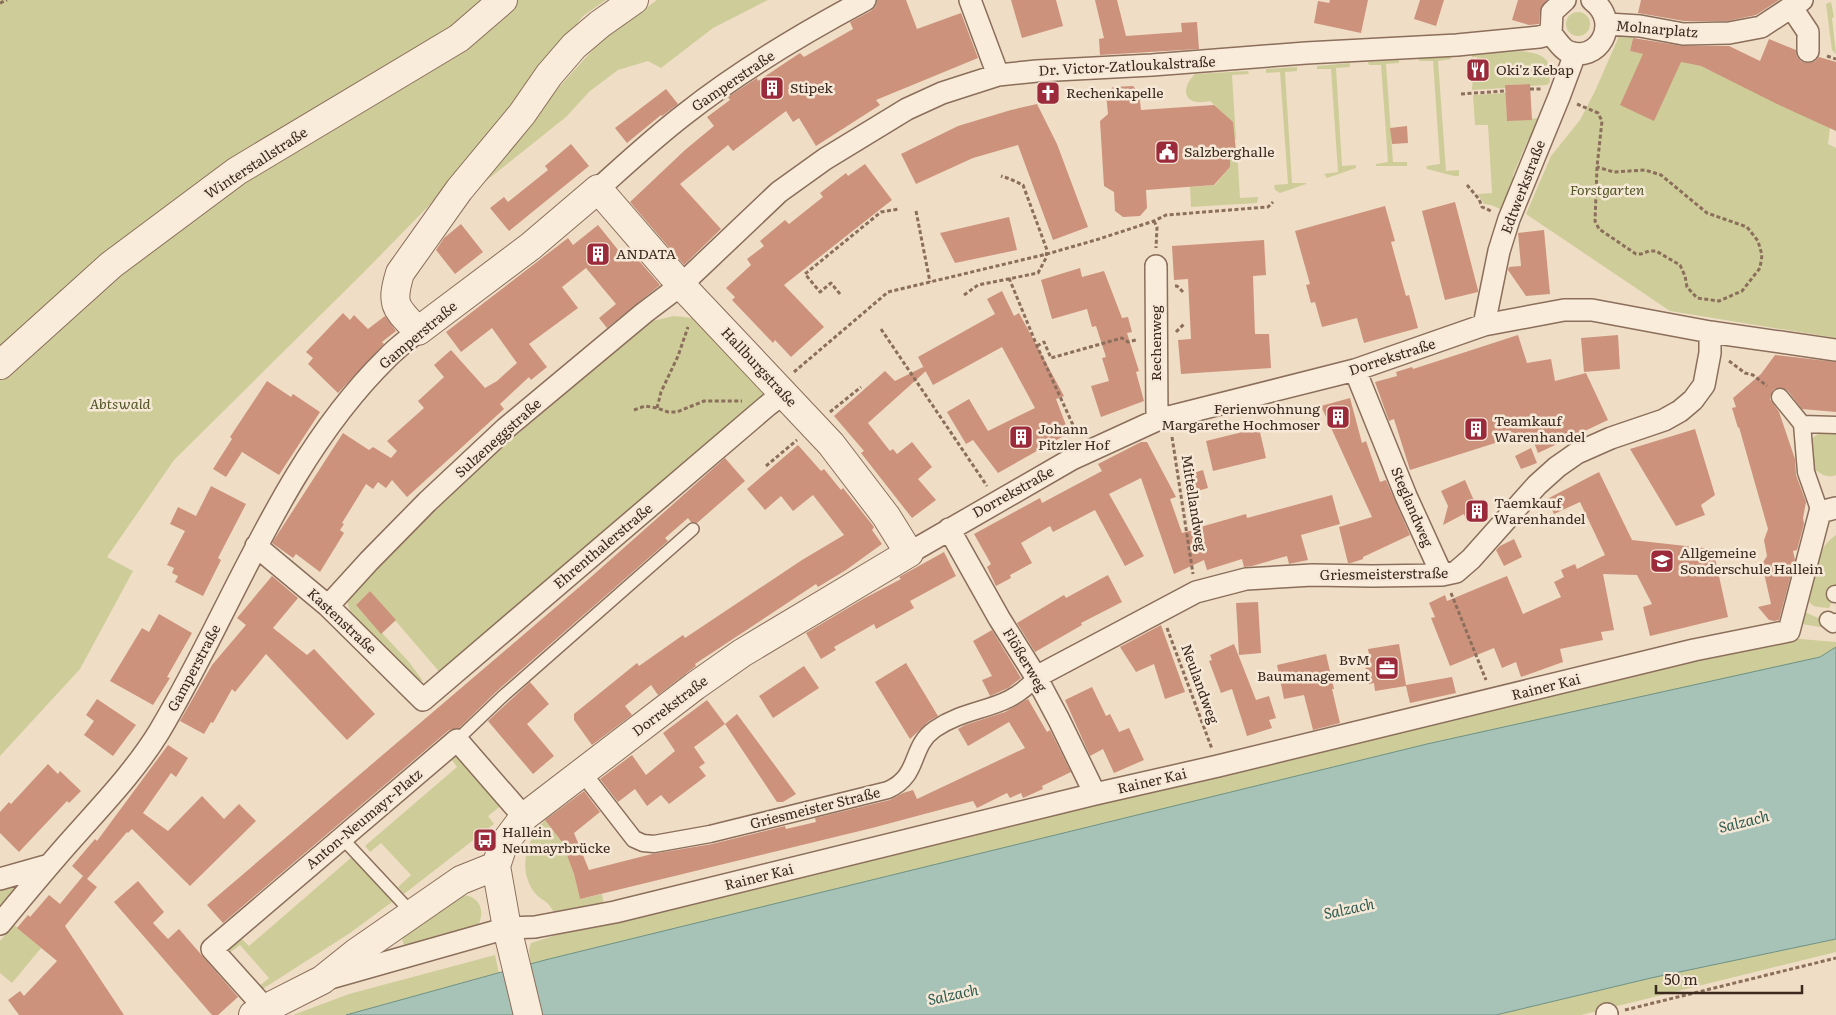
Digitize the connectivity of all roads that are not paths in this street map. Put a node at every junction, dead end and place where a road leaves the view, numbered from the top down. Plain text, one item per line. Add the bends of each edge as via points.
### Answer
1 (503, 0) edge
2 (634, 0) edge
3 (865, 0) edge
4 (970, 0) edge
5 (1563, 0) edge
6 (1592, 0) edge
7 (1797, 4) edge
8 (1606, 24) junction
9 (1551, 34) junction
10 (1808, 51) dead end
11 (1573, 53) junction
12 (998, 75) junction
13 (598, 189) junction
14 (1156, 266) dead end
15 (681, 285) junction
16 (1484, 325) junction
17 (418, 331) junction
18 (1710, 332) junction
19 (1836, 350) edge
20 (0, 365) edge
21 (1355, 370) junction
22 (787, 384) junction
23 (1775, 393) road end
24 (1163, 418) junction
25 (1802, 424) junction
26 (1836, 425) edge
27 (1828, 510) edge
28 (949, 528) junction
29 (693, 530) dead end
30 (256, 546) junction
31 (909, 553) junction
32 (1442, 575) junction
33 (328, 606) junction
34 (1036, 677) junction
35 (423, 700) joint
36 (457, 740) junction
37 (582, 772) junction
38 (1094, 794) junction
39 (524, 817) junction
40 (342, 838) junction
41 (49, 865) junction
42 (496, 866) junction
43 (0, 878) edge
44 (413, 914) junction
45 (0, 924) edge
46 (507, 928) junction
47 (322, 980) junction
48 (259, 1011) edge
49 (528, 1015) edge

1 - 20 street, Winterstallstraße via 459,38 237,171 111,265
2 - 17 street via 574,46 549,75 400,272 394,300 398,311
3 - 13 street, Gamperstraße via 809,30 743,72 686,113
4 - 12 street
5 - 9 street via 1552,12
6 - 8 street via 1605,14
7 - 8 street, Molnarplatz via 1761,27 1729,33 1683,34
7 - 10 street, Molnarplatz via 1808,32
8 - 11 street via 1604,36 1596,48
9 - 11 street via 1565,50
9 - 12 street, Dr. Victor-Zatloukalstraße via 1457,45
11 - 16 street, Edtwerkstraße via 1559,97 1509,219
12 - 15 street, Dr. Victor-Zatloukalstraße via 942,93 907,109 824,159 779,192
13 - 15 street, Hallburgstraße
13 - 17 street, Gamperstraße via 531,246
14 - 24 street, Rechenweg via 1156,334
15 - 22 street, Hallburgstraße
15 - 33 street, Sulzeneggstraße via 506,428 427,502
16 - 18 street, Dorrekstraße via 1564,310 1592,310
16 - 21 street, Dorrekstraße
17 - 30 street, Gamperstraße via 387,358 350,398 283,498
18 - 19 street, Dorrekstraße
18 - 32 street, Griesmeisterstraße via 1704,385 1693,400 1664,420 1577,453 1537,486 1471,559 1456,572
21 - 24 street, Dorrekstraße
21 - 32 street, Steglandweg
22 - 31 street, Hallburgstraße via 886,516
22 - 35 street, Ehrenthalerstraße via 766,406
23 - 25 street
24 - 28 street, Dorrekstraße via 1086,452
25 - 26 street
25 - 27 street via 1806,472
27 - 38 street, Rainer Kai via 1793,631 1694,650
28 - 31 street, Dorrekstraße
28 - 34 street, Flößerweg
29 - 36 lane
30 - 33 street, Kastenstraße
30 - 41 street, Gamperstraße via 207,646 158,734 122,782
31 - 37 street, Dorrekstraße via 742,653
32 - 34 street, Griesmeisterstraße via 1312,575 1246,579 1196,592
33 - 35 street, Kastenstraße
34 - 37 street, Griesmeister Straße via 1027,689 1008,700 958,716 935,729 925,738 900,785 710,834 654,844 634,839
34 - 38 street, Flößerweg
36 - 39 street
36 - 40 street, Anton-Neumayr-Platz
37 - 39 street, Dorrekstraße
38 - 46 street, Rainer Kai via 615,912 535,927
39 - 42 street via 503,845
40 - 44 lane
40 - 48 street, Anton-Neumayr-Platz via 212,949
41 - 43 street
41 - 45 street, Gamperstraße
42 - 44 street via 461,880
42 - 46 street
44 - 47 street
46 - 47 street
46 - 49 street
47 - 48 street

